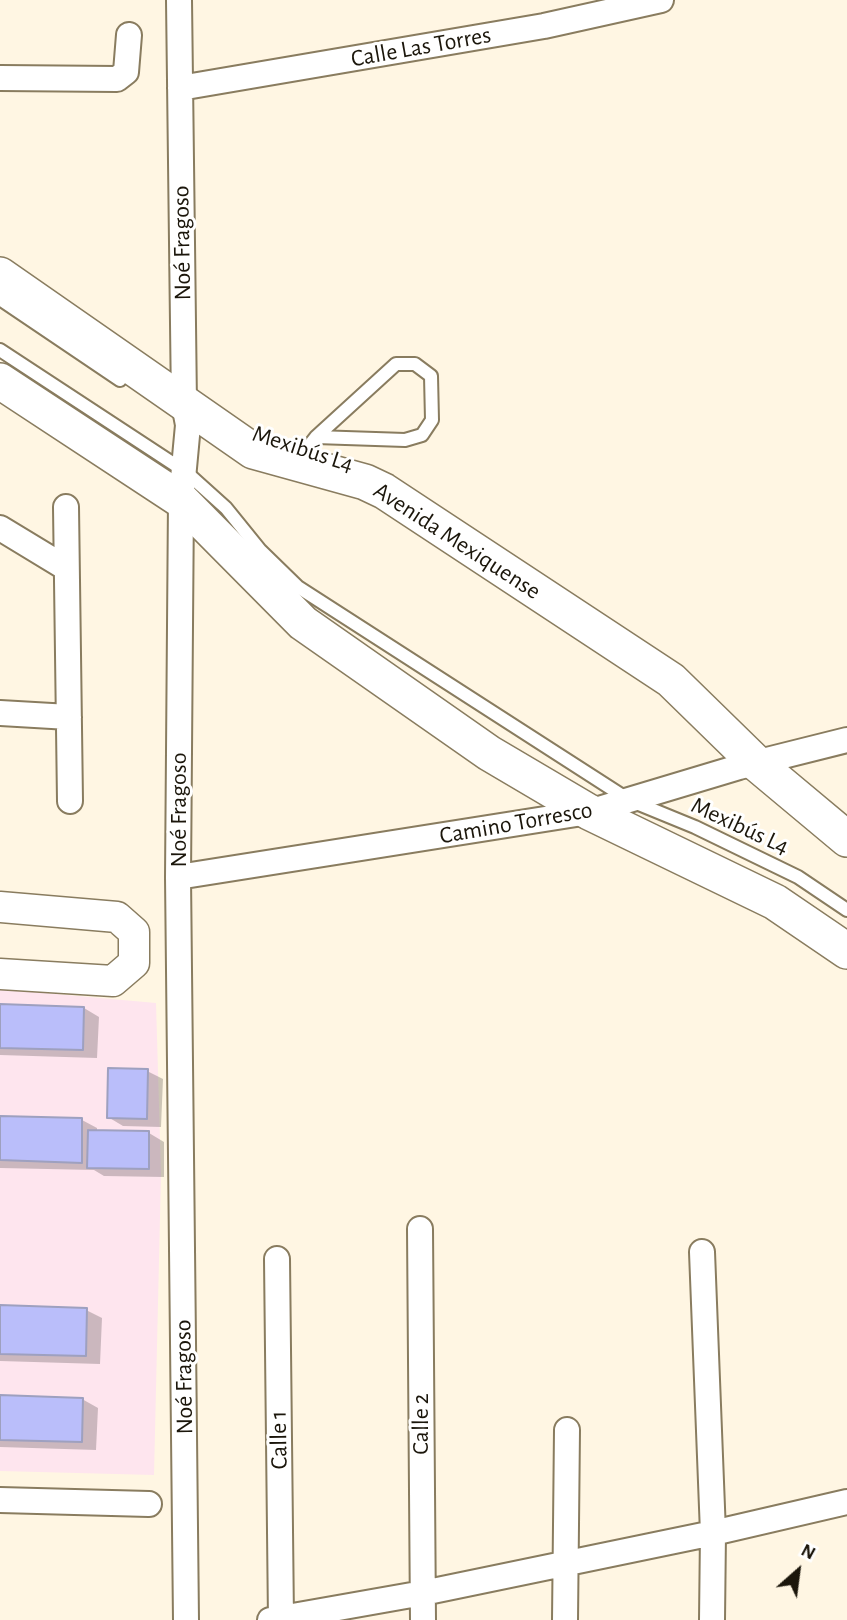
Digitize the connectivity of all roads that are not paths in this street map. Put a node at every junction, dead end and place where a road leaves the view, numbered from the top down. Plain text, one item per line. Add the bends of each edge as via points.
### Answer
1 (179, 0) edge
2 (661, 0) edge
3 (129, 35) dead end
4 (0, 78) edge
5 (180, 88) junction
6 (0, 275) edge
7 (0, 299) edge
8 (0, 350) edge
9 (0, 381) edge
10 (133, 388) dead end
11 (183, 416) junction
12 (306, 450) junction
13 (184, 486) junction
14 (66, 507) dead end
15 (0, 528) edge
16 (66, 568) junction
17 (0, 713) edge
18 (69, 717) junction
19 (847, 740) edge
20 (748, 765) junction
21 (629, 800) junction
22 (70, 801) dead end
23 (589, 812) junction
24 (847, 839) edge
25 (847, 855) edge
26 (178, 877) junction
27 (0, 907) edge
28 (847, 910) edge
29 (847, 951) edge
30 (0, 974) edge
31 (420, 1229) dead end
32 (702, 1252) dead end
33 (277, 1259) dead end
34 (567, 1430) dead end
35 (0, 1500) edge
36 (847, 1502) edge
37 (149, 1504) dead end
38 (713, 1533) junction
39 (565, 1562) junction
40 (423, 1593) junction
41 (186, 1620) edge
42 (277, 1620) edge
43 (423, 1620) edge
44 (565, 1620) edge
45 (712, 1620) edge

1 - 5 street, Noé Fragoso
2 - 5 street, Calle Las Torres via 544,26
3 - 4 street via 127,72 117,79
5 - 11 street, Noé Fragoso
6 - 11 main road, Avenida Mexiquense
7 - 10 lane
8 - 13 lane, Mexibús L4
9 - 13 main road
11 - 12 main road, Avenida Mexiquense via 253,451
11 - 13 street, Noé Fragoso
11 - 20 lane, Mexibús L4 via 254,458 374,494 660,681
12 - 12 lane via 422,435 432,420 431,376 415,364 396,364
12 - 20 main road, Avenida Mexiquense via 396,498 671,680
13 - 21 lane, Mexibús L4 via 226,508 298,587
13 - 23 main road via 303,623 489,753
13 - 26 street, Noé Fragoso
14 - 16 street
15 - 16 street
16 - 18 street
17 - 18 street
18 - 22 street
19 - 20 street, Camino Torresco
20 - 21 street, Camino Torresco
20 - 24 main road, Avenida Mexiquense
20 - 25 lane, Mexibús L4
21 - 23 street, Camino Torresco
21 - 28 lane, Mexibús L4 via 799,877
23 - 26 street, Camino Torresco
23 - 29 main road via 775,902
26 - 41 street, Noé Fragoso
27 - 30 street via 117,917 134,932 134,963 113,981
31 - 40 street, Calle 2
32 - 38 street
33 - 42 street, Calle 1
34 - 39 street
35 - 37 street
36 - 38 street
38 - 39 street
38 - 45 street
39 - 40 street
39 - 44 street
40 - 42 street
40 - 43 street, Calle 2

